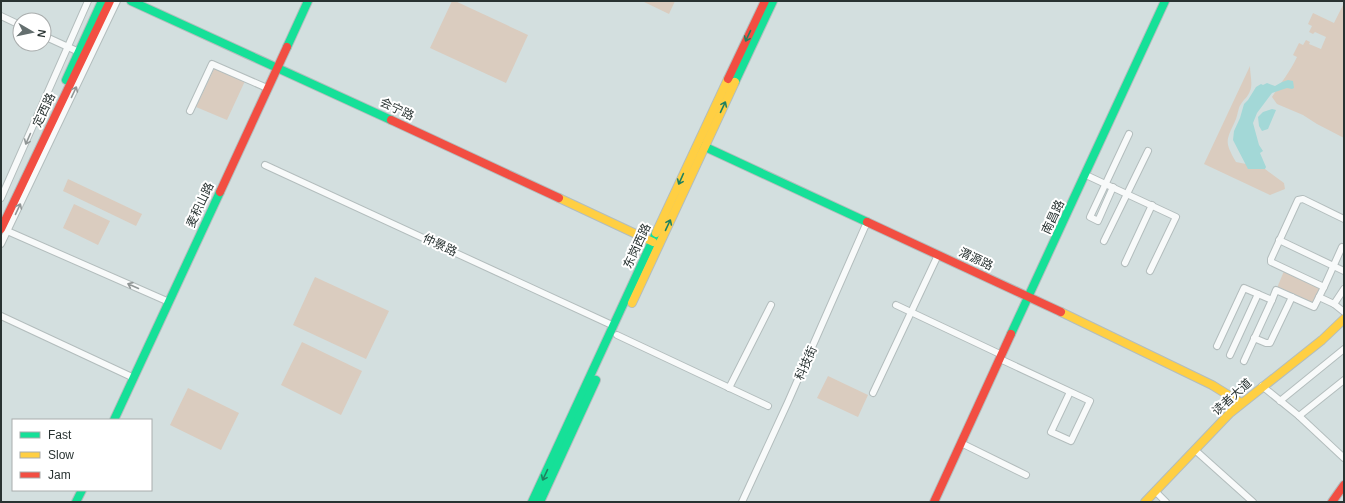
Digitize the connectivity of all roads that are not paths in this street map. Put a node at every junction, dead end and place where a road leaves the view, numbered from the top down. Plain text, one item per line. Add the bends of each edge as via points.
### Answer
1 (88, 1) edge
2 (102, 1) edge
3 (110, 1) edge
4 (117, 1) edge
5 (131, 1) edge
6 (308, 1) edge
7 (765, 1) edge
8 (773, 1) edge
9 (1165, 1) edge
10 (1, 16) edge
11 (12, 21) edge
12 (52, 40) edge
13 (68, 47) junction
14 (79, 52) junction
15 (277, 67) junction
16 (267, 88) junction
17 (190, 111) dead end
18 (1129, 134) dead end
19 (701, 145) junction
20 (1148, 151) dead end
21 (265, 165) dead end
22 (1086, 175) junction
23 (1106, 184) junction
24 (1113, 187) junction
25 (1127, 194) junction
26 (1, 198) edge
27 (1152, 205) junction
28 (1, 218) edge
29 (1344, 220) edge
30 (867, 222) junction
31 (3, 229) edge
32 (1279, 240) junction
33 (1104, 241) dead end
34 (653, 242) junction
35 (1, 244) edge
36 (1342, 247) dead end
37 (938, 255) junction
38 (1125, 263) dead end
39 (1334, 266) junction
40 (1150, 271) dead end
41 (1344, 271) edge
42 (1324, 287) junction
43 (1344, 289) edge
44 (1258, 294) junction
45 (1029, 297) junction
46 (1292, 297) junction
47 (1319, 297) junction
48 (1272, 300) junction
49 (169, 302) junction
50 (1334, 304) junction
51 (770, 305) dead end
52 (896, 305) dead end
53 (911, 312) junction
54 (1344, 312) edge
55 (1, 316) edge
56 (1344, 319) edge
57 (614, 326) junction
58 (616, 335) junction
59 (1254, 338) junction
60 (1217, 346) dead end
61 (1344, 349) edge
62 (1230, 355) dead end
63 (1001, 357) junction
64 (1244, 361) dead end
65 (134, 378) junction
66 (1344, 380) edge
67 (1262, 386) junction
68 (729, 388) junction
69 (1070, 392) junction
70 (873, 393) dead end
71 (1280, 401) junction
72 (1241, 403) junction
73 (768, 406) dead end
74 (1298, 416) junction
75 (114, 419) edge
76 (961, 443) junction
77 (1195, 450) junction
78 (1344, 458) edge
79 (1026, 475) dead end
80 (1344, 485) edge
81 (82, 491) edge
82 (1155, 491) junction
83 (76, 502) edge
84 (532, 502) edge
85 (540, 502) edge
86 (742, 502) edge
87 (934, 502) edge
88 (1144, 502) edge
89 (1166, 502) edge
90 (1253, 502) edge
91 (1332, 502) edge

1 - 13 street
2 - 14 main road, 定西路
3 - 31 main road, 定西路
31 -> 4 street
5 - 15 main road, 会宁路
6 - 15 main road, 麦积山路
7 -> 19 main road, 东岗西路
19 -> 8 main road, 东岗西路
9 - 22 main road, 南昌路
10 - 11 street
12 - 13 street
13 - 14 street
13 -> 26 street
14 - 28 main road, 定西路
15 - 16 main road, 麦积山路
15 - 34 main road, 会宁路
16 - 17 street via 212,64
16 - 49 main road, 麦积山路
18 - 23 street
19 - 30 main road, 渭源路
19 -> 34 main road, 东岗西路
58 -> 19 main road, 东岗西路
20 - 25 street
21 - 57 street, 仲景路
22 - 23 street
22 - 45 main road, 南昌路
23 - 24 street
23 - 24 street via 1090,217 1098,221
24 - 25 street
25 - 27 street
25 - 33 street
27 - 38 street
27 - 40 street via 1176,217
29 - 32 street via 1303,199 1298,200
30 - 37 main road, 渭源路
30 - 86 street, 科技街
31 - 35 street
49 -> 31 street
32 - 39 street
32 - 42 street via 1271,262
34 - 57 main road, 东岗西路
36 - 39 street
37 - 45 main road, 渭源路
37 - 53 street
39 - 41 street
39 - 42 street
42 - 47 street
43 - 50 street
44 - 48 street
44 - 60 street via 1244,288
44 - 62 street
45 - 63 main road, 南昌路
45 - 72 main road, 渭源路 via 1212,385
46 - 47 street via 1314,307
46 - 48 street via 1276,290
46 - 59 street via 1270,343 1266,344
47 - 50 street
48 - 59 street
49 - 65 main road, 麦积山路
50 - 54 street
51 - 68 street
52 - 53 street
53 - 63 street
53 - 70 street
55 - 65 street
56 - 67 main road, 读者大道 via 1322,340
57 -> 84 main road, 东岗西路
58 - 68 street
58 - 85 main road, 东岗西路
59 - 64 street
61 - 71 street
63 - 69 street
63 - 76 main road, 南昌路
65 - 75 main road, 麦积山路
66 - 74 street
67 - 71 street
67 - 72 main road, 读者大道
68 - 73 street
69 - 69 street via 1090,401 1071,441 1051,432
71 - 74 street
72 - 77 main road, 读者大道
74 - 78 street
76 - 79 street
76 - 87 main road, 南昌路
77 - 82 main road, 读者大道
77 - 90 street
80 - 91 main road
81 - 83 main road
82 - 88 main road, 读者大道
82 - 89 street

